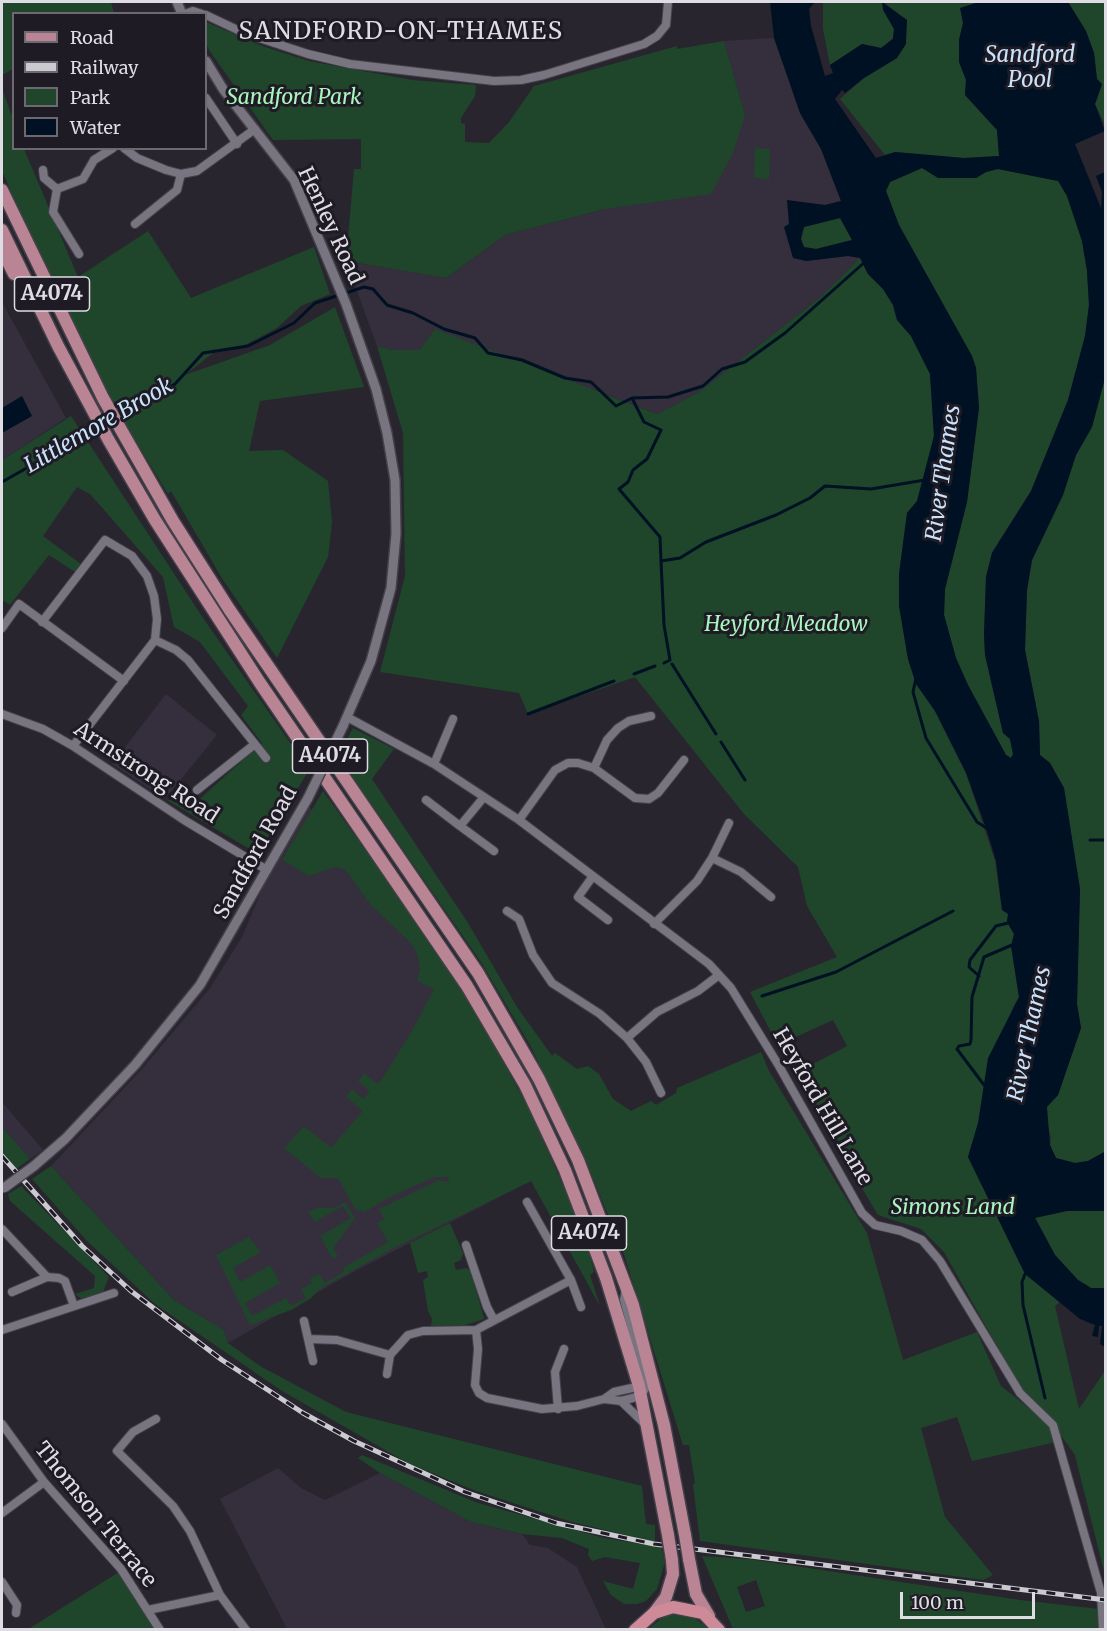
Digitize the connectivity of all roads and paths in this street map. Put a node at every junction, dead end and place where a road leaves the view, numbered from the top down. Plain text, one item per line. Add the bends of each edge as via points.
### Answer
1 (668, 2) edge
2 (207, 15) edge
3 (207, 62) edge
4 (207, 99) edge
5 (255, 129) junction
6 (237, 144) junction
7 (110, 150) edge
8 (127, 150) edge
9 (43, 170) dead end
10 (181, 174) junction
11 (57, 189) junction
12 (2, 190) edge
13 (135, 224) dead end
14 (2, 230) edge
15 (2, 250) edge
16 (79, 254) dead end
17 (43, 317) junction
18 (376, 389) joint
19 (42, 622) junction
20 (2, 628) edge
21 (155, 640) junction
22 (124, 681) junction
23 (2, 714) edge
24 (651, 716) dead end
25 (453, 719) dead end
26 (345, 722) junction
27 (255, 744) junction
28 (73, 746) junction
29 (266, 758) dead end
30 (684, 760) dead end
31 (434, 764) junction
32 (594, 768) junction
33 (197, 790) dead end
34 (484, 796) junction
35 (426, 800) dead end
36 (519, 820) junction
37 (729, 823) dead end
38 (460, 826) junction
39 (494, 851) dead end
40 (712, 858) junction
41 (267, 870) junction
42 (593, 876) junction
43 (771, 897) dead end
44 (507, 911) dead end
45 (608, 920) dead end
46 (654, 924) junction
47 (719, 975) junction
48 (627, 1038) junction
49 (661, 1093) dead end
50 (3, 1189) edge
51 (527, 1202) dead end
52 (2, 1229) edge
53 (466, 1245) dead end
54 (47, 1277) junction
55 (571, 1280) junction
56 (12, 1292) dead end
57 (114, 1293) dead end
58 (74, 1306) junction
59 (581, 1307) dead end
60 (494, 1320) junction
61 (304, 1321) dead end
62 (2, 1330) edge
63 (476, 1330) junction
64 (308, 1339) junction
65 (564, 1348) dead end
66 (390, 1355) junction
67 (313, 1361) dead end
68 (387, 1374) dead end
69 (646, 1390) junction
70 (604, 1399) junction
71 (621, 1401) junction
72 (558, 1408) junction
73 (156, 1419) dead end
74 (2, 1424) edge
75 (647, 1427) junction
76 (44, 1482) junction
77 (2, 1513) edge
78 (2, 1582) edge
79 (220, 1595) junction
80 (147, 1610) junction
81 (16, 1613) dead end
82 (654, 1613) junction
83 (709, 1616) junction
84 (160, 1629) edge
85 (246, 1629) edge
86 (635, 1629) edge
87 (719, 1629) edge
88 (1103, 1629) edge

1 - 2 street via 666,25 644,44 517,81 350,64 260,39
3 - 5 street, Henley Road
4 - 6 street
5 - 6 street
5 - 18 street, Henley Road via 294,180 346,304
6 - 10 street via 197,171
7 - 11 street via 94,160 83,178
8 - 10 street via 137,158
9 - 11 street via 44,178
10 - 13 street via 177,190
11 - 16 street via 53,212
12 - 69 main road, A4074 via 122,432 229,609 478,973 539,1079 578,1160 626,1285
14 - 17 main road, A4074
15 - 17 main road
17 - 69 main road, A4074 via 155,520 248,665 467,986 525,1085 565,1170
18 - 26 street, Sandford Road via 396,480 391,588 382,628
19 - 20 street via 19,604
19 - 21 street via 105,540 132,556 147,576 157,619
19 - 22 street
21 - 22 street
21 - 27 street via 188,660
22 - 28 street
23 - 28 street, Armstrong Road via 43,729
24 - 32 street via 618,728 607,740
25 - 31 street
26 - 31 street, Heyford Hill Lane
26 - 41 street, Sandford Road, bridge
27 - 29 street
27 - 33 street
28 - 41 street, Armstrong Road
30 - 32 street via 649,799 635,798
31 - 34 street, Heyford Hill Lane
32 - 36 street via 568,763 555,770
34 - 36 street, Heyford Hill Lane
34 - 38 street
35 - 38 street
36 - 42 street, Heyford Hill Lane
37 - 40 street
38 - 39 street
40 - 43 street via 741,872
40 - 46 street via 697,881
41 - 50 street, Sandford Road, bridge via 200,985 135,1065 58,1145
42 - 45 street via 578,897
42 - 46 street, Heyford Hill Lane
44 - 48 street via 519,919 533,955 552,983 600,1014
46 - 47 street, Heyford Hill Lane
47 - 48 street via 657,1012
47 - 88 street, Heyford Hill Lane via 779,1066 862,1213 875,1225 922,1240 940,1262 1020,1393 1053,1425 1101,1593
48 - 49 street via 646,1062
51 - 55 street
52 - 54 street
53 - 60 street
54 - 56 street
54 - 58 street via 65,1281
55 - 59 street
55 - 60 street
57 - 58 street
58 - 62 street
60 - 63 street
61 - 64 street
63 - 66 street via 408,1335
63 - 72 street via 478,1393 525,1407
64 - 66 street via 337,1340
64 - 67 street
65 - 72 street via 555,1372
66 - 68 street
69 - 70 street via 614,1392
69 - 71 street
69 - 75 main road, A4074
69 - 83 main road, A4074, bridge via 685,1534 696,1594
70 - 71 street
70 - 72 street
71 - 75 street
73 - 79 street via 133,1432 117,1451 173,1506
74 - 76 street, Thomson Terrace
75 - 82 main road, A4074, bridge via 672,1560 670,1586
76 - 77 street
76 - 80 street, Thomson Terrace via 121,1569
78 - 81 street via 17,1605
79 - 80 street
79 - 85 street
80 - 84 street, Thomson Terrace
82 - 83 highway via 684,1607
82 - 86 highway
83 - 87 highway

